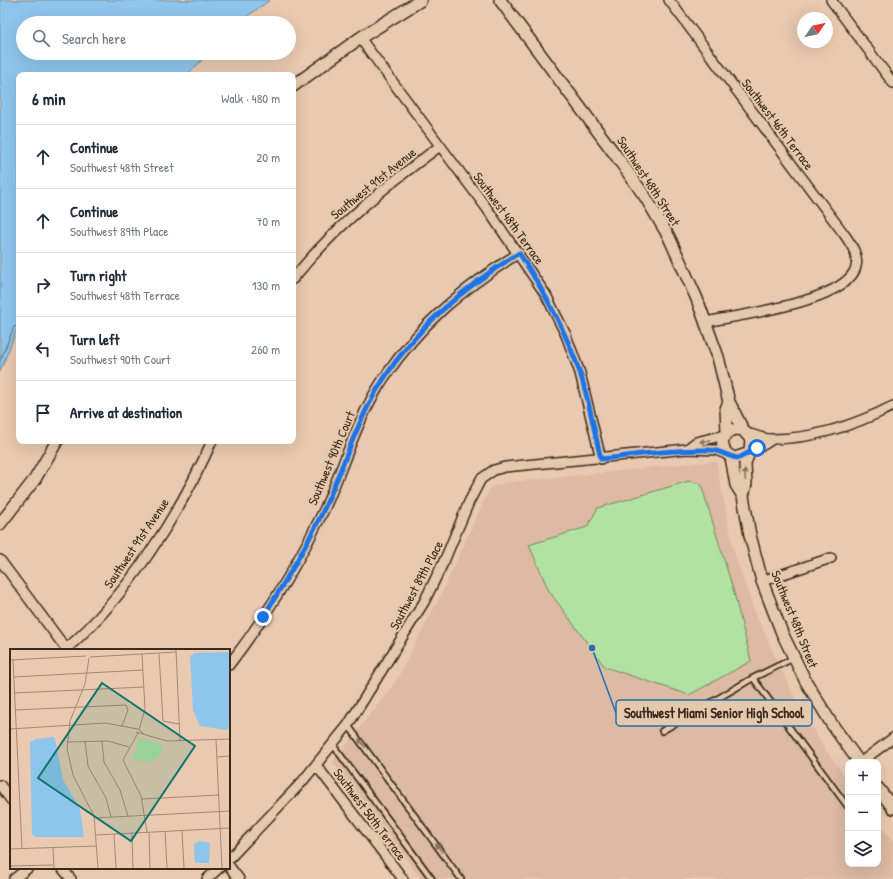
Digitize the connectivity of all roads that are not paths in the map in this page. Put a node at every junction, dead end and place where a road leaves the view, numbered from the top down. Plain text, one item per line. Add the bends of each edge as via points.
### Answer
1 (421, 0) edge
2 (500, 0) edge
3 (669, 0) edge
4 (831, 0) edge
5 (360, 38) junction
6 (893, 83) edge
7 (296, 84) edge
8 (440, 146) junction
9 (519, 253) junction
10 (296, 276) edge
11 (706, 322) junction
12 (729, 402) junction
13 (893, 406) edge
14 (746, 432) junction
15 (726, 434) junction
16 (770, 440) junction
17 (56, 444) edge
18 (210, 444) edge
19 (687, 449) junction
20 (749, 452) junction
21 (728, 456) junction
22 (601, 459) junction
23 (743, 496) junction
24 (0, 524) edge
25 (831, 558) dead end
26 (0, 560) edge
27 (762, 581) junction
28 (66, 649) edge
29 (794, 658) junction
30 (230, 664) edge
31 (752, 678) junction
32 (348, 725) junction
33 (662, 731) dead end
34 (893, 738) edge
35 (333, 745) junction
36 (858, 759) edge
37 (864, 759) edge
38 (316, 765) junction
39 (0, 785) edge
40 (881, 792) edge
41 (10, 799) edge
42 (845, 803) edge
43 (893, 808) edge
44 (230, 857) edge
45 (230, 867) edge
46 (27, 869) edge
47 (63, 869) edge
48 (218, 869) edge
49 (14, 879) edge
50 (71, 879) edge
51 (207, 879) edge
52 (239, 879) edge
53 (403, 879) edge
54 (432, 879) edge
55 (461, 879) edge

1 - 5 street
2 - 11 street, Southwest 48th Street via 646,198 680,258
3 - 11 street, Southwest 46th Terrace via 855,252 856,268 848,281 825,294 790,305
4 - 6 street
5 - 7 street
5 - 8 street, Southwest 48th Terrace
8 - 9 street, Southwest 48th Terrace
8 - 10 street, Southwest 91st Avenue via 358,210 324,242
9 - 22 street, Southwest 48th Terrace via 546,295 566,336 586,395
9 - 30 street, Southwest 90th Court via 472,284 442,308 395,363 370,401 324,510 299,557 263,617
11 - 12 street, Southwest 48th Street
12 - 14 street, Southwest 48th Street
12 - 15 street, Southwest 48th Street via 726,409
13 - 16 street via 860,421 828,431
14 - 15 street via 733,429
14 - 16 street
14 - 20 street, Southwest 48th Street via 752,445
15 -> 19 street, Southwest 89th Place via 696,442
15 - 21 street, Southwest 48th Street via 722,441
16 - 20 street
17 - 24 street via 35,479
18 - 28 street, Southwest 91st Avenue via 183,497 144,560 93,624
19 - 21 street, Southwest 89th Place via 716,450
19 - 22 street, Southwest 89th Place
20 - 21 street via 739,458
23 -> 20 street, Southwest 48th Street via 746,484 744,470
21 - 23 street, Southwest 48th Street via 736,484
22 - 32 street, Southwest 89th Place via 505,467 494,470 481,479 424,602
23 - 27 street, Southwest 48th Street
25 - 27 street
26 - 28 street
27 - 29 street, Southwest 48th Street
29 - 31 lane
29 - 36 street, Southwest 48th Street via 831,724
31 - 33 lane
31 - 42 lane
32 - 35 street, Southwest 89th Place
55 -> 32 lane
34 - 37 street
35 - 38 street, Southwest 89th Place
35 - 54 lane
38 - 44 street, Southwest 89th Place via 258,830
38 - 53 street, Southwest 50th Terrace
39 - 41 street
40 - 43 street
45 - 52 street
46 - 49 street
47 - 50 street
48 - 51 street

